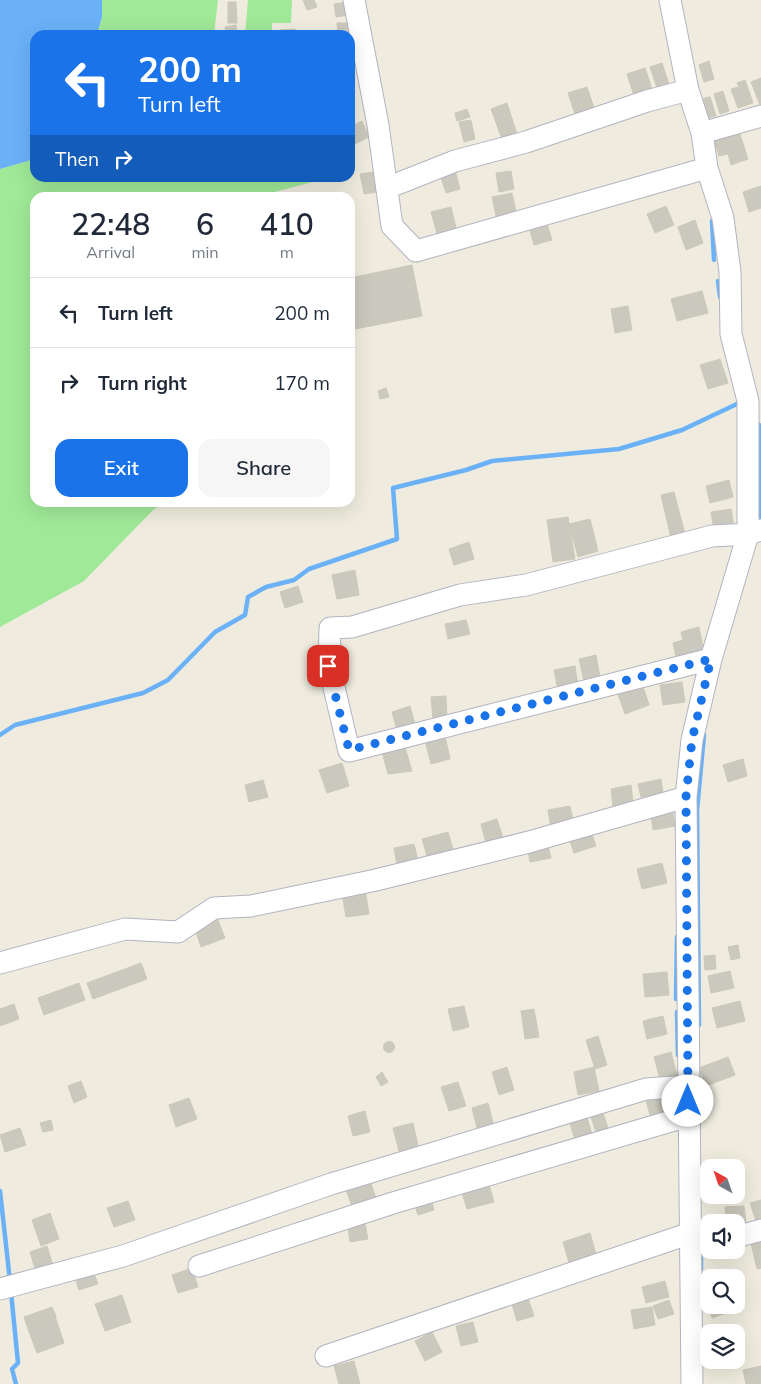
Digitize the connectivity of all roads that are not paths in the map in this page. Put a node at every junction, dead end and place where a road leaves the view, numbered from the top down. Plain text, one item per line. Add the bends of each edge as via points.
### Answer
1 (354, 0) edge
2 (670, 0) edge
3 (688, 90) junction
4 (761, 116) edge
5 (702, 133) junction
6 (708, 168) junction
7 (387, 188) junction
8 (755, 532) edge
9 (711, 659) junction
10 (686, 797) junction
11 (0, 963) edge
12 (688, 1086) junction
13 (688, 1116) junction
14 (761, 1230) edge
15 (745, 1234) edge
16 (697, 1242) edge
17 (200, 1266) dead end
18 (0, 1289) edge
19 (326, 1356) dead end
20 (692, 1384) edge

1 - 7 street
2 - 3 street
3 - 5 street
3 - 7 street via 526,142 455,161
4 - 5 street
5 - 6 street
6 - 7 street via 416,251 392,226
6 - 8 street via 723,218 730,272 732,334 748,401
8 - 9 street
8 - 9 street via 712,536 526,585 460,595 352,627 330,628 328,666 349,750
9 - 10 street via 692,740
10 - 11 street via 529,842 376,880 252,906 214,908 178,932 125,929
10 - 12 street
12 - 13 street
12 - 18 street via 646,1089 331,1184 123,1256
13 - 16 street
13 - 17 street via 393,1203
14 - 15 street
16 - 19 street
16 - 20 street

